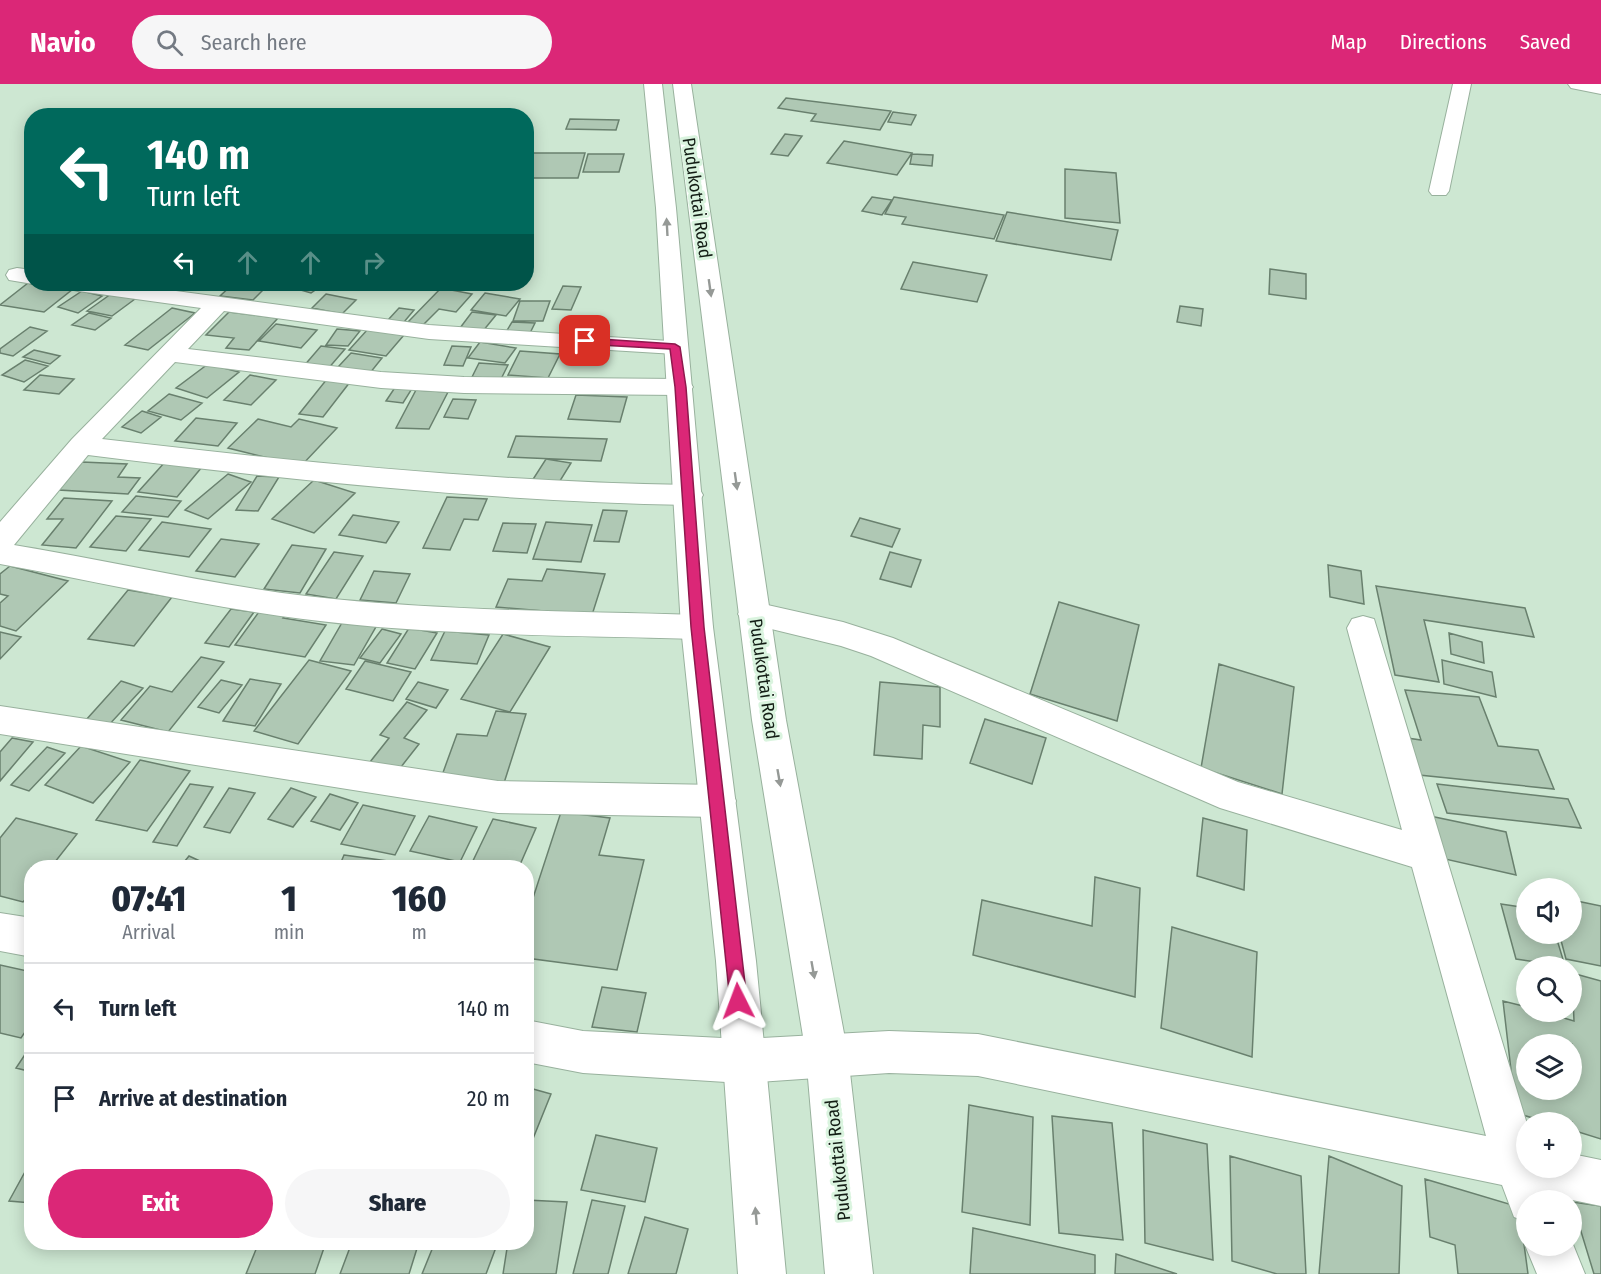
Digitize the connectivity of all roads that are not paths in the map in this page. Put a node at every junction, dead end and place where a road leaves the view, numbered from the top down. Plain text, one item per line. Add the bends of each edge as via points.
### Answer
1 (653, 84) edge
2 (682, 84) edge
3 (1462, 84) edge
4 (1577, 84) edge
5 (1601, 89) edge
6 (1439, 191) dead end
7 (127, 291) edge
8 (219, 304) junction
9 (675, 347) junction
10 (167, 354) junction
11 (681, 387) junction
12 (81, 445) junction
13 (689, 495) junction
14 (0, 543) edge
15 (0, 553) edge
16 (754, 614) junction
17 (697, 627) junction
18 (1363, 628) dead end
19 (0, 720) edge
20 (718, 801) junction
21 (1427, 854) junction
22 (0, 932) edge
23 (24, 936) edge
24 (534, 1043) edge
25 (827, 1055) junction
26 (742, 1060) junction
27 (1601, 1183) edge
28 (1524, 1184) edge
29 (1555, 1256) edge
30 (762, 1274) edge
31 (849, 1274) edge
32 (1562, 1274) edge

9 -> 1 main road, Pudukottai Road
2 -> 16 main road, Pudukottai Road
3 - 6 main road
4 - 5 main road
7 - 8 main road
8 - 9 main road via 429,332
8 - 10 main road
9 - 11 main road, Pudukottai Road
10 - 11 main road via 381,380 465,385
10 - 12 main road
11 - 13 main road, Pudukottai Road
12 - 13 main road via 380,480 601,494
12 - 14 main road
13 - 17 main road, Pudukottai Road
15 - 17 main road via 219,595 347,612
16 - 21 main road via 882,647 1233,797
16 -> 25 main road, Pudukottai Road
17 - 20 main road, Pudukottai Road
18 - 21 main road
19 - 20 main road via 498,797
20 - 26 main road, Pudukottai Road via 736,961
21 - 28 main road
22 - 23 main road
24 - 26 main road via 583,1052
25 - 26 main road
25 - 28 main road via 978,1055
25 - 31 main road, Pudukottai Road
30 -> 26 main road, Pudukottai Road
27 - 28 main road
29 - 32 main road

